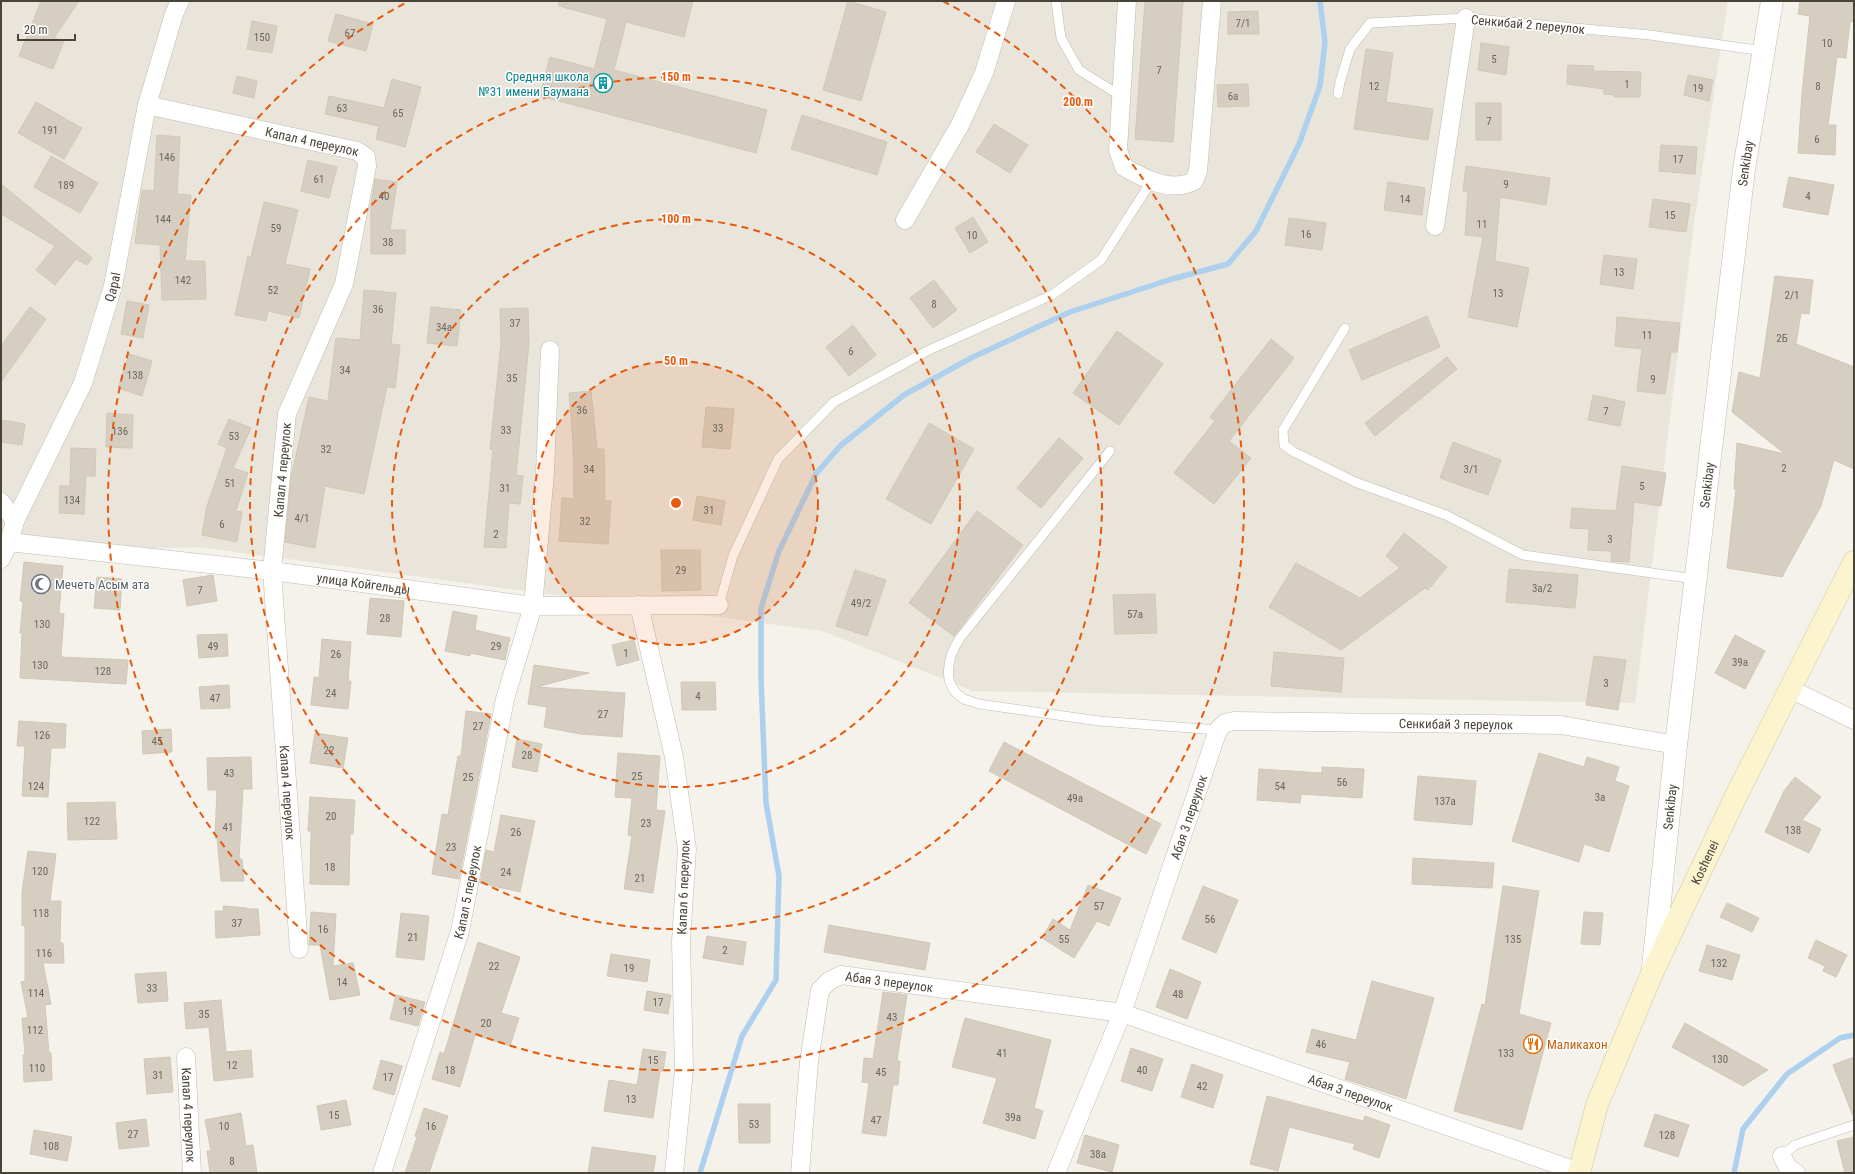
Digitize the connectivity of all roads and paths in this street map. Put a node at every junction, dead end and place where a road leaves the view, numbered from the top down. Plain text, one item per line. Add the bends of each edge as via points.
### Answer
1 (180, 1) edge
2 (1006, 1) edge
3 (1056, 1) edge
4 (1127, 1) edge
5 (1212, 1) edge
6 (1772, 1) edge
7 (1466, 18) junction
8 (1764, 51) junction
9 (1338, 94) dead end
10 (1121, 96) junction
11 (147, 105) junction
12 (1151, 182) junction
13 (905, 220) dead end
14 (1435, 226) dead end
15 (1345, 328) dead end
16 (550, 350) dead end
17 (1110, 451) dead end
18 (1, 502) edge
19 (15, 520) junction
20 (9, 542) junction
21 (1, 559) edge
22 (1854, 562) edge
23 (272, 571) junction
24 (1695, 579) junction
25 (639, 605) junction
26 (719, 605) joint
27 (533, 606) junction
28 (1790, 689) junction
29 (1854, 720) edge
30 (1218, 730) junction
31 (1676, 745) junction
32 (299, 949) dead end
33 (1653, 971) junction
34 (1122, 1013) junction
35 (186, 1057) dead end
36 (1854, 1125) edge
37 (1782, 1156) joint
38 (192, 1173) edge
39 (382, 1173) edge
40 (674, 1173) edge
41 (800, 1173) edge
42 (1056, 1173) edge
43 (1579, 1173) edge
44 (1796, 1173) edge

1 - 11 street, Qapal
2 - 13 street via 984,73 960,124
3 - 10 lane via 1061,38 1079,70
4 - 10 street
5 - 12 street via 1198,170 1194,181 1184,186
6 - 8 street, Senkibay
7 - 8 lane, Сенкибай 2 переулок via 1650,35
7 - 9 lane, Сенкибай 2 переулок via 1370,24 1350,49
7 - 14 street
8 - 24 street, Senkibay via 1744,169
10 - 12 street via 1118,150 1124,167
11 - 19 street, Qapal via 114,286 83,383
11 - 23 street, Капал 4 переулок via 357,151 366,157 367,166 344,284 287,414
12 - 26 lane via 1101,260 1052,295 927,351 834,402 778,459 732,556
15 - 24 lane via 1283,430 1284,444 1294,452 1355,482 1446,515 1523,555
16 - 27 street, Капал 5 переулок via 545,473
17 - 30 lane via 960,638 952,650 948,676 953,688 964,698 979,704 1099,721
18 - 19 street
19 - 20 street, Qapal
20 - 21 street, Qapal
20 - 23 street, улица Койгельды
22 - 28 main road, Koshenei
23 - 27 street, улица Койгельды
23 - 32 street, Капал 4 переулок
24 - 31 street, Senkibay
25 - 26 street, улица Койгельды
25 - 27 street, улица Койгельды
25 - 40 street, Капал 6 переулок via 674,757 687,849 681,941 684,1070
27 - 39 street, Капал 5 переулок via 505,699 460,932
28 - 29 street
28 - 33 main road, Koshenei
30 - 31 street, Сенкибай 3 переулок via 1225,723 1234,721 1561,725
30 - 34 street, Абая 3 переулок
31 - 33 street, Senkibay
33 - 43 main road, Koshenei via 1597,1105
34 - 41 street, Абая 3 переулок via 841,975 829,981 820,990 809,1062
34 - 42 street, Абая 3 переулок
34 - 43 street, Абая 3 переулок
35 - 38 street, Капал 4 переулок
36 - 37 lane via 1795,1145
37 - 44 street via 1788,1168

